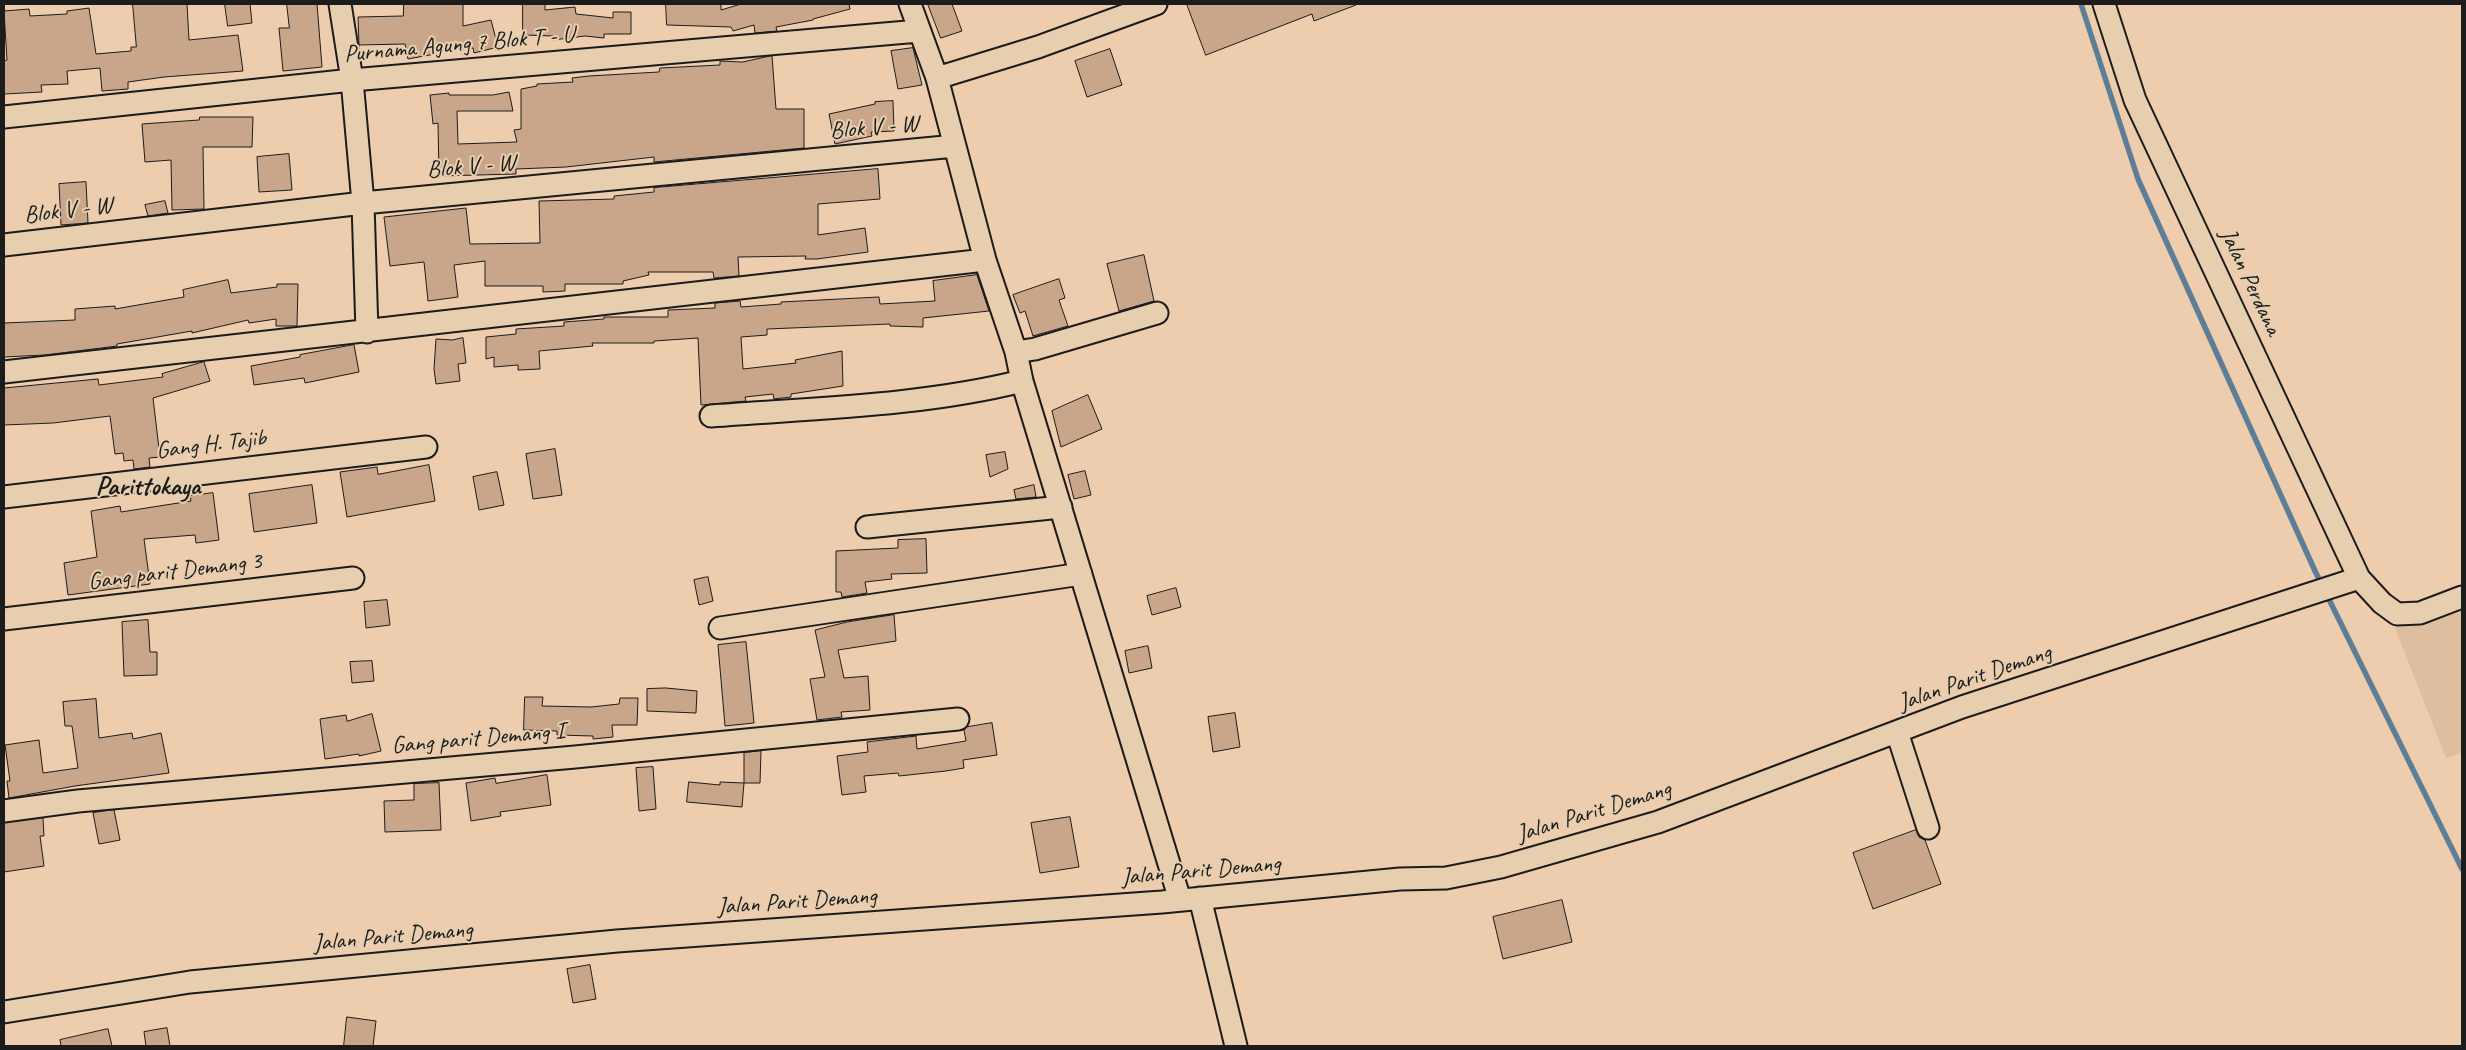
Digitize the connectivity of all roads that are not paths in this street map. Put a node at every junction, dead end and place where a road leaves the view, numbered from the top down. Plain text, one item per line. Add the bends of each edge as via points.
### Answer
1 (340, 4) edge
2 (910, 4) edge
3 (1156, 4) edge
4 (2104, 4) edge
5 (919, 31) junction
6 (936, 78) junction
7 (352, 80) junction
8 (4, 117) edge
9 (950, 147) junction
10 (363, 203) junction
11 (4, 245) edge
12 (985, 260) junction
13 (1157, 313) dead end
14 (367, 332) junction
15 (1016, 352) junction
16 (4, 372) edge
17 (1022, 381) junction
18 (711, 416) dead end
19 (426, 447) dead end
20 (4, 497) edge
21 (1061, 507) junction
22 (867, 528) dead end
23 (1081, 574) junction
24 (353, 578) dead end
25 (2359, 578) junction
26 (2462, 597) edge
27 (4, 619) edge
28 (720, 628) dead end
29 (958, 719) dead end
30 (1897, 732) junction
31 (4, 811) edge
32 (1928, 828) dead end
33 (1190, 899) junction
34 (4, 1012) edge
35 (1236, 1046) edge

1 - 7 street
2 - 5 street
3 - 6 street via 1038,47
4 - 25 street, Jalan Perdana via 2136,100
5 - 6 street
5 - 7 street, Purnama Agung 7 Blok T - U
6 - 9 street
7 - 8 street, Purnama Agung 7 Blok T - U
7 - 10 street
9 - 10 street, Blok V - W
9 - 12 street
10 - 11 street, Blok V - W
10 - 14 street
12 - 14 street
12 - 15 street
13 - 15 street
14 - 16 street
15 - 17 street
17 - 18 street via 920,398
17 - 21 street
19 - 20 street, Gang H. Tajib
21 - 22 street
21 - 23 street
23 - 28 street
23 - 33 street
24 - 27 street, Gang parit Demang 3
25 - 26 street, Jalan Perdana via 2397,614 2420,613
25 - 30 street, Jalan Parit Demang via 1962,707
29 - 31 street, Gang parit Demang I via 78,801
30 - 32 street
30 - 33 street, Jalan Parit Demang via 1658,822 1501,867 1446,878 1400,879
33 - 34 street, Jalan Parit Demang via 608,942 190,982
33 - 35 street

